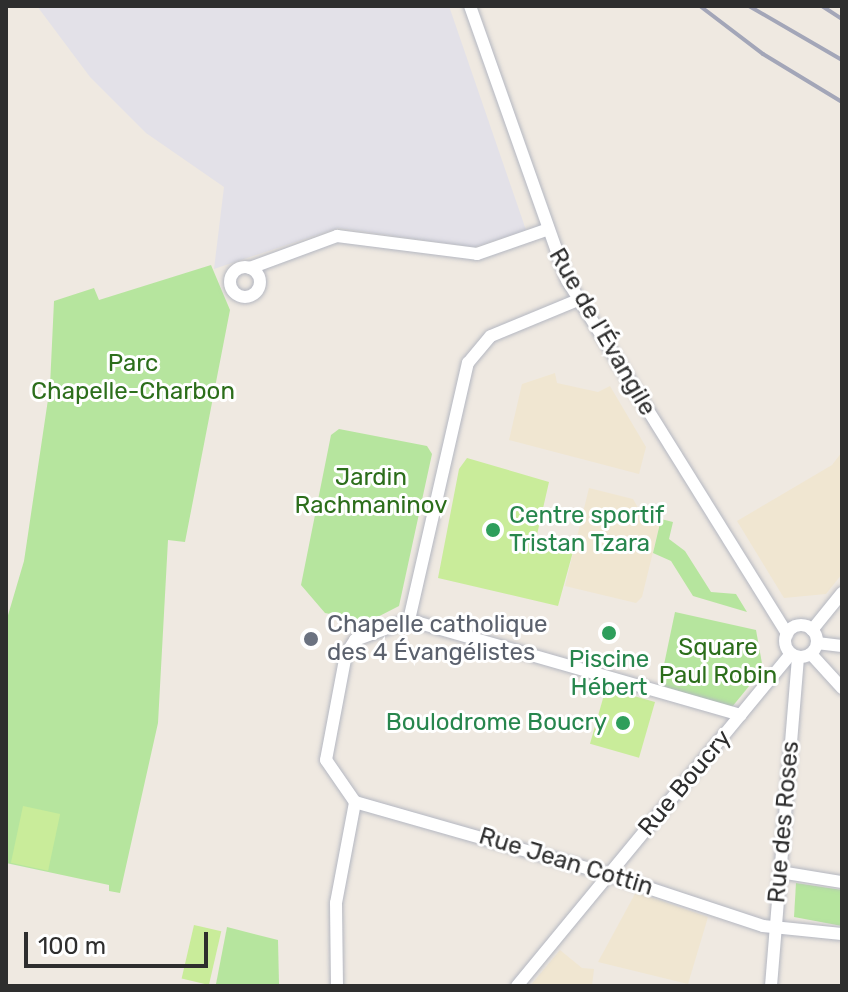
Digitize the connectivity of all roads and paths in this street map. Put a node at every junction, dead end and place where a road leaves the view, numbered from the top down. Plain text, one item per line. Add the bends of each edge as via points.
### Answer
1 (470, 6) edge
2 (546, 230) junction
3 (250, 268) dead end
4 (578, 300) junction
5 (842, 593) edge
6 (409, 620) junction
7 (812, 630) junction
8 (787, 634) junction
9 (842, 646) edge
10 (804, 652) junction
11 (842, 688) edge
12 (741, 715) junction
13 (355, 802) junction
14 (780, 872) junction
15 (609, 875) junction
16 (842, 882) edge
17 (776, 925) junction
18 (842, 934) edge
19 (337, 986) edge
20 (517, 986) edge
21 (771, 986) edge

1 - 2 street, Rue de l'Évangile
2 - 3 street via 477,254 337,236
2 - 4 street, Rue de l'Évangile
4 - 6 street via 491,336 468,363
4 - 8 street, Rue de l'Évangile
5 - 7 street
6 - 12 street
6 - 13 street via 355,640 346,654 326,760
7 - 8 street via 801,625
7 - 10 street
8 - 10 street
9 - 10 street
10 - 11 street
10 - 12 street, Rue Boucry
10 - 14 street, Rue des Roses
12 - 15 street, Rue Boucry
13 - 15 street, Rue Jean Cottin
13 - 19 street via 336,903
14 - 16 street
14 - 17 street, Rue des Roses
15 - 17 street, Rue Jean Cottin via 763,926
15 - 20 street, Rue Boucry
17 - 18 street, Rue Jean Cottin
17 - 21 street, Rue des Roses

